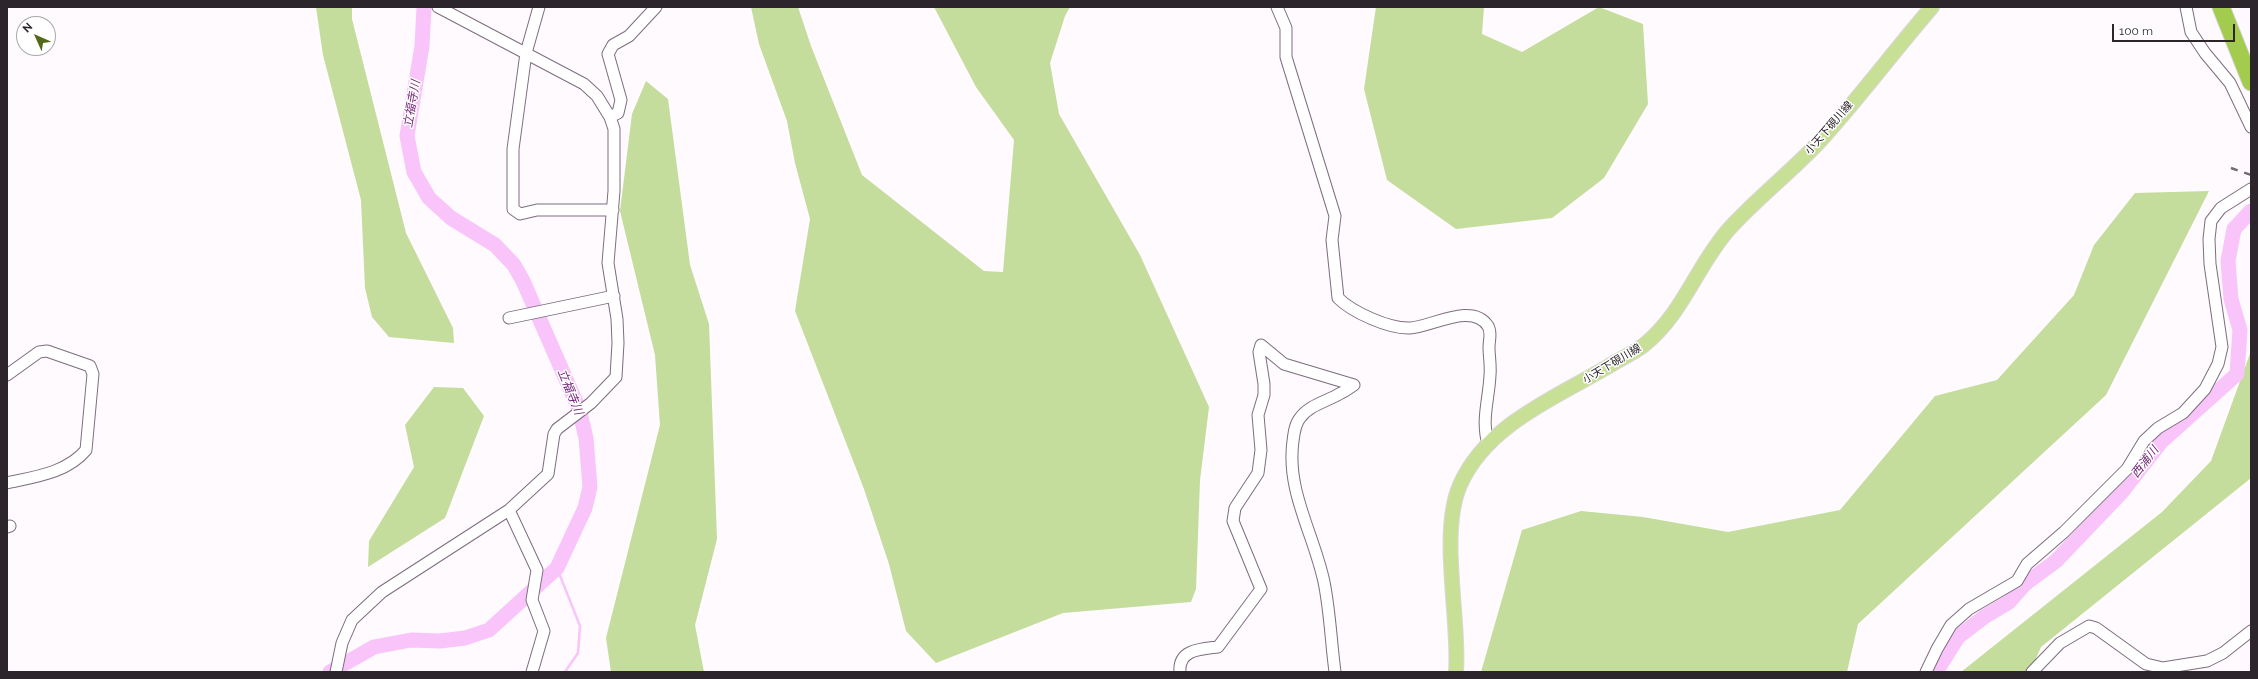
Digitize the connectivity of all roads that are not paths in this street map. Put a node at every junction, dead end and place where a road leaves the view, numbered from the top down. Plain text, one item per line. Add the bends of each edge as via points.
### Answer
1 (438, 7) edge
2 (539, 7) edge
3 (656, 7) edge
4 (1278, 7) edge
5 (1932, 7) edge
6 (2186, 7) edge
7 (2221, 7) edge
8 (526, 53) junction
9 (2251, 82) edge
10 (610, 117) junction
11 (2250, 124) edge
12 (2251, 189) edge
13 (613, 210) junction
14 (614, 296) junction
15 (509, 318) dead end
16 (7, 375) edge
17 (1488, 444) junction
18 (7, 482) edge
19 (509, 510) junction
20 (2251, 631) edge
21 (336, 672) edge
22 (532, 672) edge
23 (1180, 672) edge
24 (1335, 672) edge
25 (1456, 672) edge
26 (1926, 672) edge
27 (2032, 672) edge

1 - 8 street
2 - 8 street
3 - 10 street via 629,36 612,45 608,54 621,100 618,113
4 - 17 street via 1286,28 1286,57 1335,216 1332,248 1338,298 1351,309 1364,315 1410,328 1448,317 1464,316 1478,318 1488,326 1490,374 1484,430
5 - 17 main road, 小天下硯川線 via 1820,140 1729,229 1711,252 1679,308 1664,326 1644,345 1531,410
6 - 11 street via 2191,32 2230,83
7 - 9 highway
8 - 10 street via 584,84 597,96
8 - 13 street via 513,150 515,211 520,214 537,210
10 - 13 street via 614,129
12 - 26 street via 2221,208 2211,221 2210,264 2222,347 2218,364 2205,389 2183,413 2158,428 2144,441 2127,469 2064,532 2027,564 2017,581 1969,609 1951,625
13 - 14 street via 608,263
14 - 15 street
14 - 19 street via 618,343 616,376 591,403 556,429 548,474
16 - 18 street via 39,352 47,351 90,366 93,374 86,450 80,458 51,473
17 - 25 main road, 小天下硯川線 via 1472,462 1459,486 1453,511
19 - 21 street via 382,592 352,620 342,644
19 - 22 street via 537,570 532,600 544,631
20 - 27 street via 2223,653 2207,661 2163,668 2146,664 2096,628 2089,626 2060,643
23 - 24 street via 1184,658 1191,650 1218,647 1261,589 1233,521 1234,508 1258,473 1261,450 1258,419 1264,384 1259,352 1261,345 1284,364 1354,385 1310,409 1300,418 1294,430 1292,447 1293,480 1324,581

